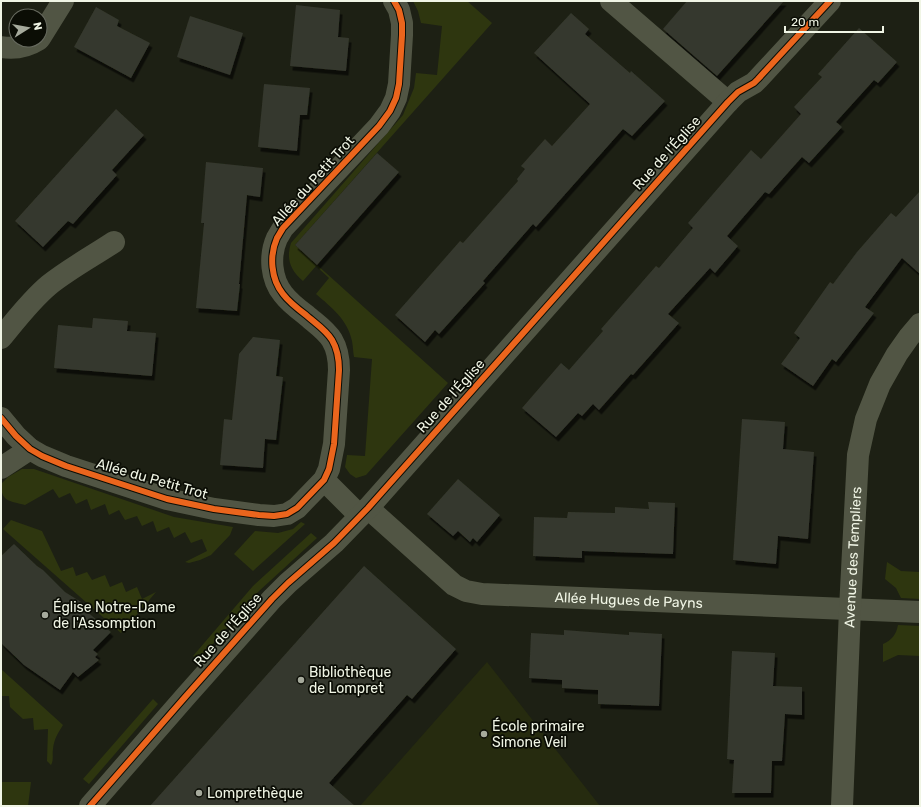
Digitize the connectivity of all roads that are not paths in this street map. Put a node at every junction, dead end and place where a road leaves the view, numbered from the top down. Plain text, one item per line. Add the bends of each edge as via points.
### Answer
1 (63, 1) edge
2 (394, 1) edge
3 (611, 1) edge
4 (830, 1) edge
5 (48, 25) edge
6 (728, 102) junction
7 (114, 242) dead end
8 (920, 324) edge
9 (1, 338) edge
10 (1, 418) edge
11 (30, 449) junction
12 (1, 468) edge
13 (324, 480) junction
14 (364, 512) junction
15 (850, 609) junction
16 (920, 612) edge
17 (90, 806) edge
18 (842, 806) edge

1 - 5 street
2 - 13 street, Allée du Petit Trot via 402,23 402,35 399,84 390,111 379,126 283,228 277,238 272,261 276,282 283,294 325,331 334,344 339,360 334,444 329,470
3 - 6 street
4 - 6 street, Rue de l'Église via 754,83 738,92
6 - 14 street, Rue de l'Église
7 - 9 street via 50,285 36,297
8 - 15 street, Avenue des Templiers via 897,354 880,384 866,419 858,455
10 - 11 street, Allée du Petit Trot
11 - 12 street
11 - 13 street, Allée du Petit Trot via 66,466 167,499 258,515 287,514 297,508
13 - 14 street
14 - 15 street, Allée Hugues de Payns via 454,585 466,591 482,594
14 - 17 street, Rue de l'Église via 272,599
15 - 16 street, Allée Hugues de Payns
15 - 18 street, Avenue des Templiers

